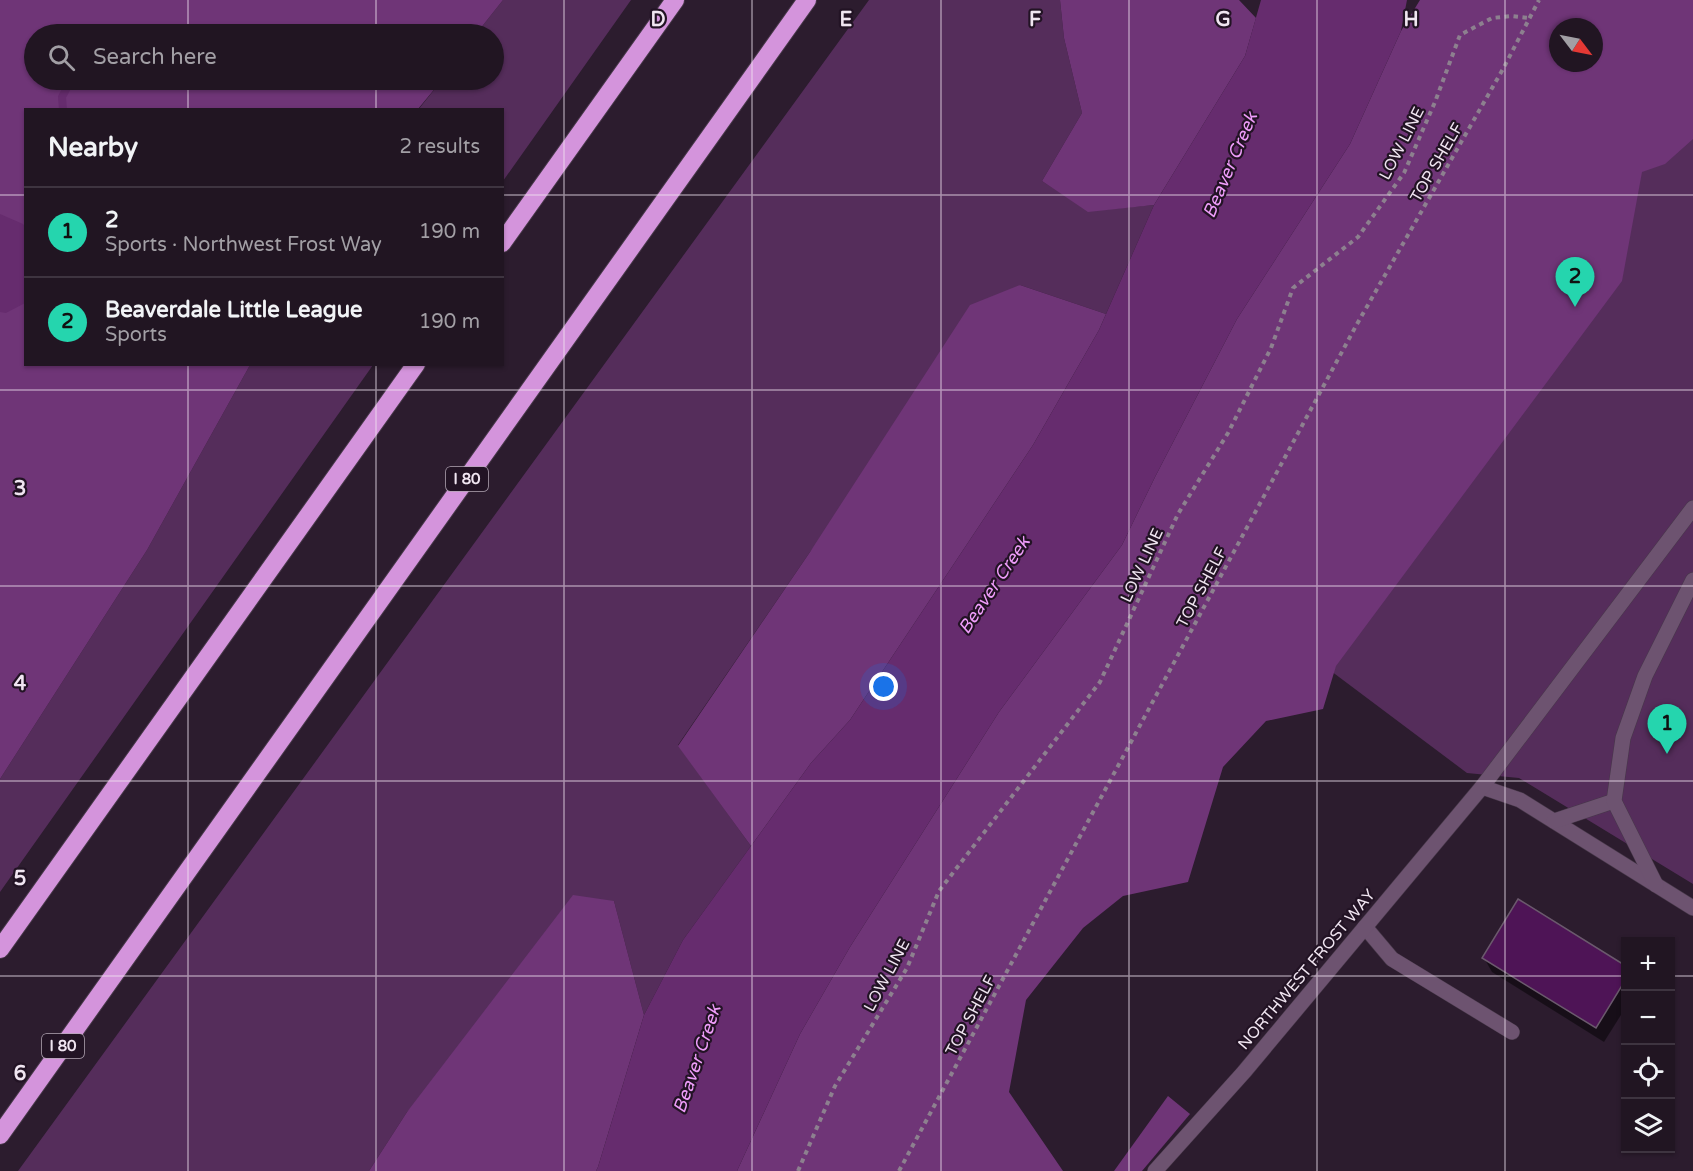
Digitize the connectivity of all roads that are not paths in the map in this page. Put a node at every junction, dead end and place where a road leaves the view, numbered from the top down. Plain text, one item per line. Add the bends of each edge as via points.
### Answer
1 (675, 0) edge
2 (807, 0) edge
3 (504, 240) edge
4 (415, 366) edge
5 (1693, 508) edge
6 (1693, 580) edge
7 (1482, 787) junction
8 (1614, 801) junction
9 (1554, 821) junction
10 (1656, 885) junction
11 (1693, 908) edge
12 (1365, 927) junction
13 (0, 949) edge
14 (1512, 1032) dead end
15 (0, 1135) edge
16 (1155, 1171) edge

1 - 3 highway
2 - 15 highway, I 80
4 - 13 highway
5 - 7 street, NORTHWEST FROST WAY
6 - 8 street via 1645,676 1623,738
7 - 9 street via 1520,800
7 - 12 street, NORTHWEST FROST WAY
8 - 9 street
8 - 10 street
9 - 10 street
10 - 11 street
12 - 14 street via 1392,959
12 - 16 street, NORTHWEST FROST WAY

